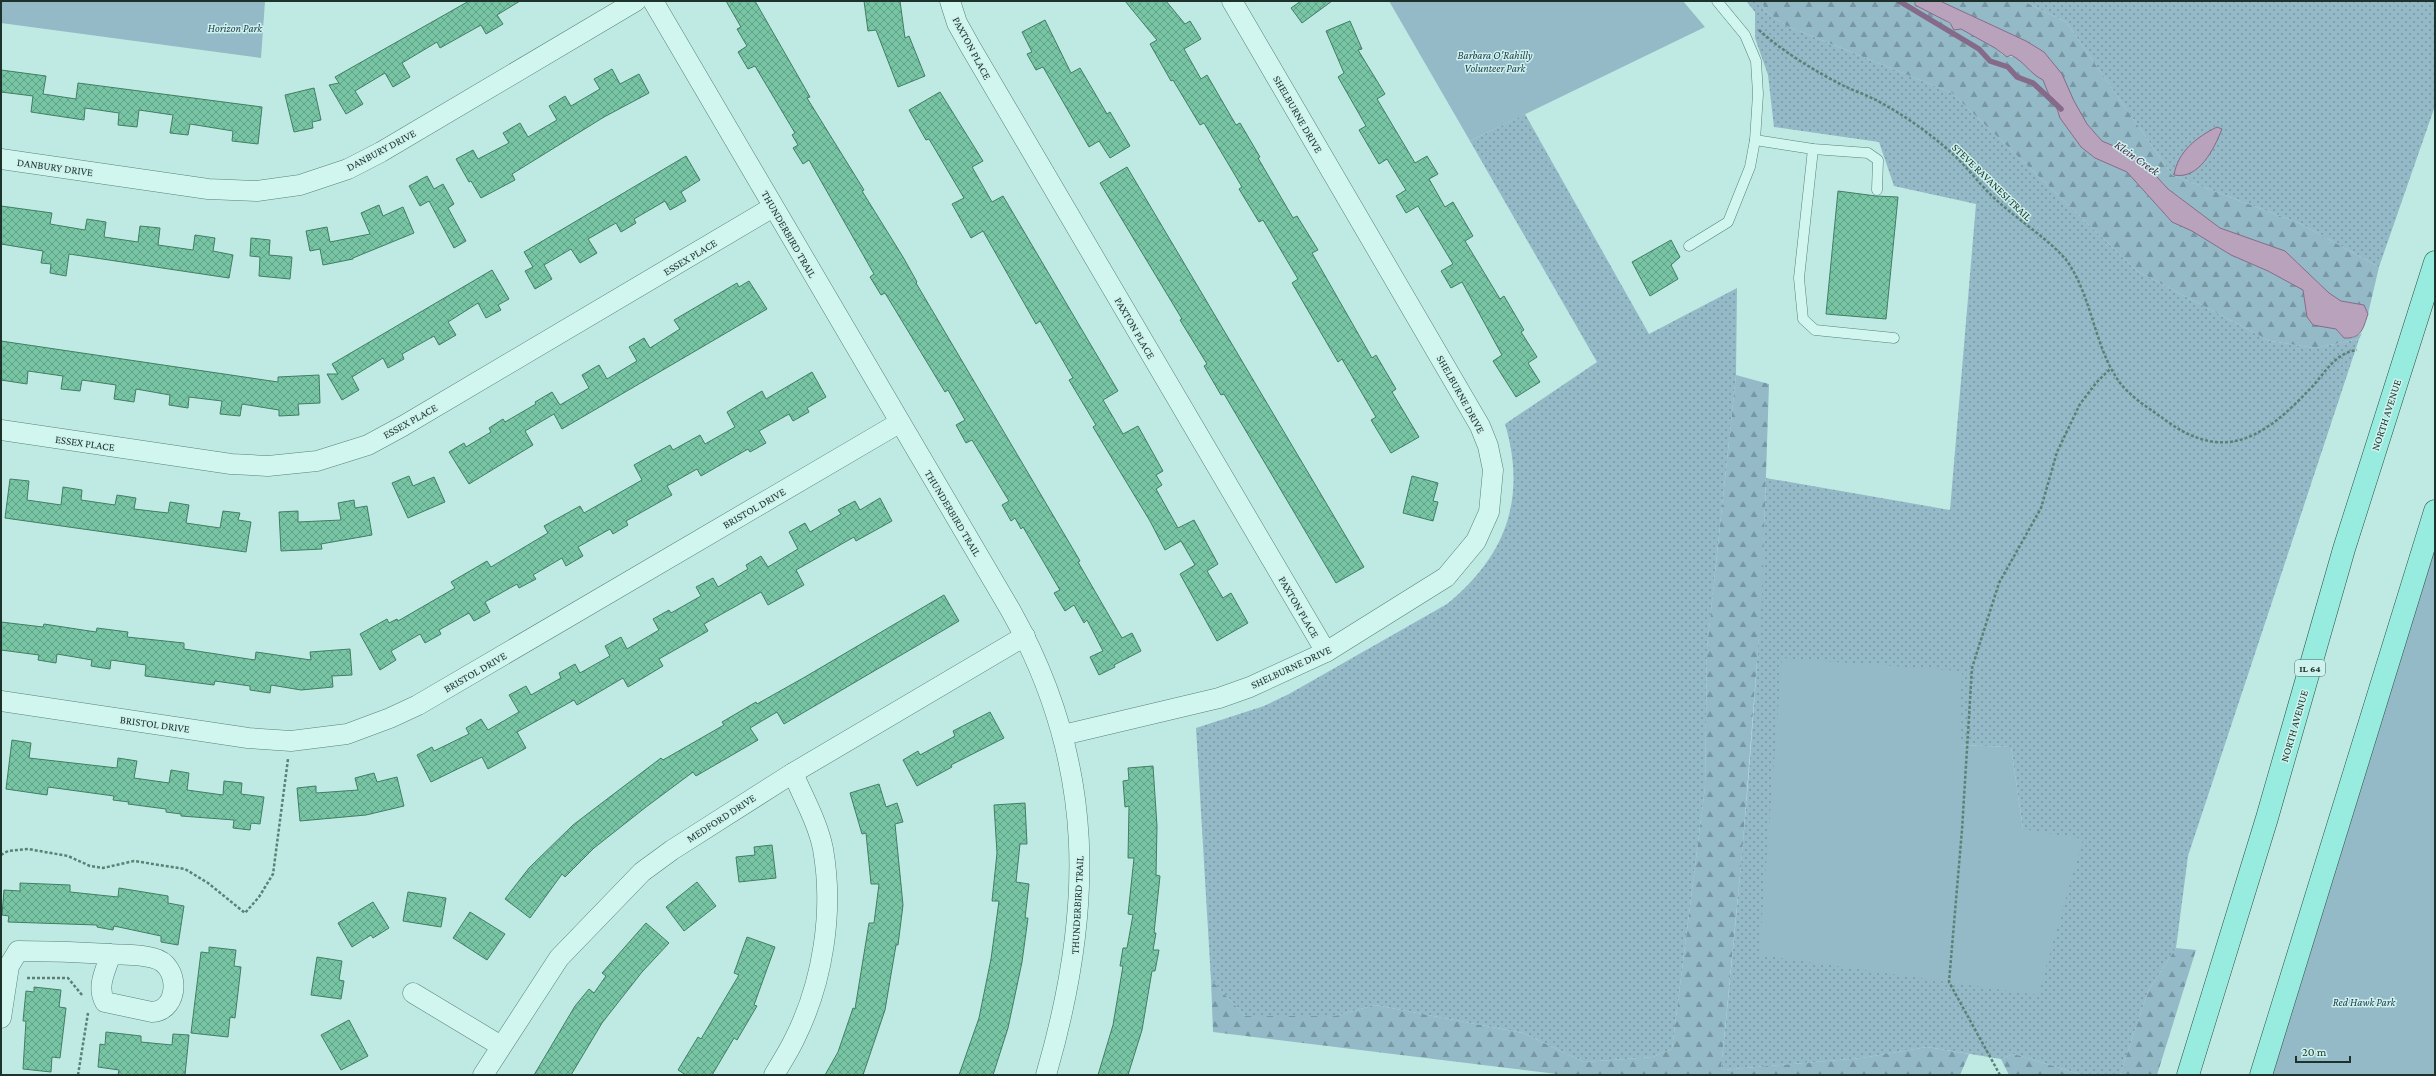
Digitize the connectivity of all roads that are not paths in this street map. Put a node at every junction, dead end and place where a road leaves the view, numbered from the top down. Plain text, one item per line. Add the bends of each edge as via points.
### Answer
1 (636, 1) edge
2 (653, 1) edge
3 (950, 1) edge
4 (1232, 1) edge
5 (1717, 1) edge
6 (1755, 140) junction
7 (1813, 149) junction
8 (1, 159) edge
9 (1877, 190) dead end
10 (773, 207) junction
11 (1689, 246) dead end
12 (2435, 262) edge
13 (1894, 338) dead end
14 (899, 423) junction
15 (1, 430) edge
16 (2435, 511) edge
17 (1025, 636) junction
18 (1326, 652) junction
19 (1, 701) edge
20 (1063, 735) junction
21 (793, 772) junction
22 (111, 954) dead end
23 (413, 993) dead end
24 (1, 1018) edge
25 (501, 1046) junction
26 (483, 1075) edge
27 (774, 1075) edge
28 (1046, 1075) edge
29 (2188, 1075) edge
30 (2261, 1075) edge

1 - 8 street, DANBURY DRIVE via 381,152 348,169 300,185 257,191 208,189
2 - 10 street, THUNDERBIRD TRAIL
3 - 18 street, PAXTON PLACE via 971,48
4 - 18 street, SHELBURNE DRIVE via 1468,402 1488,446 1493,470 1489,512 1476,541 1446,577
5 - 6 lane via 1745,35 1756,61 1758,94
6 - 7 lane
6 - 11 lane via 1750,167 1728,222
7 - 9 lane via 1868,153 1873,156 1878,160
7 - 13 lane via 1799,278 1803,319 1815,330
10 - 14 street, THUNDERBIRD TRAIL
10 - 15 street, ESSEX PLACE via 403,426 368,444 317,461 280,466 231,464
12 - 29 main road, NORTH AVENUE / IL 64 via 2344,549 2267,818
14 - 17 street, THUNDERBIRD TRAIL
14 - 19 street, BRISTOL DRIVE via 418,705 347,734 287,741 248,738
16 - 30 main road
17 - 20 street, THUNDERBIRD TRAIL via 1052,696
17 - 21 street, MEDFORD DRIVE
18 - 20 street, SHELBURNE DRIVE via 1250,687 1219,698
20 - 28 street, THUNDERBIRD TRAIL via 1077,811 1080,877 1072,973
21 - 25 street, MEDFORD DRIVE via 672,850 626,887 559,958
21 - 27 street via 823,848 827,890 825,938 815,987 795,1038
22 - 24 street via 18,951 9,966
23 - 25 street
25 - 26 street, MEDFORD DRIVE

